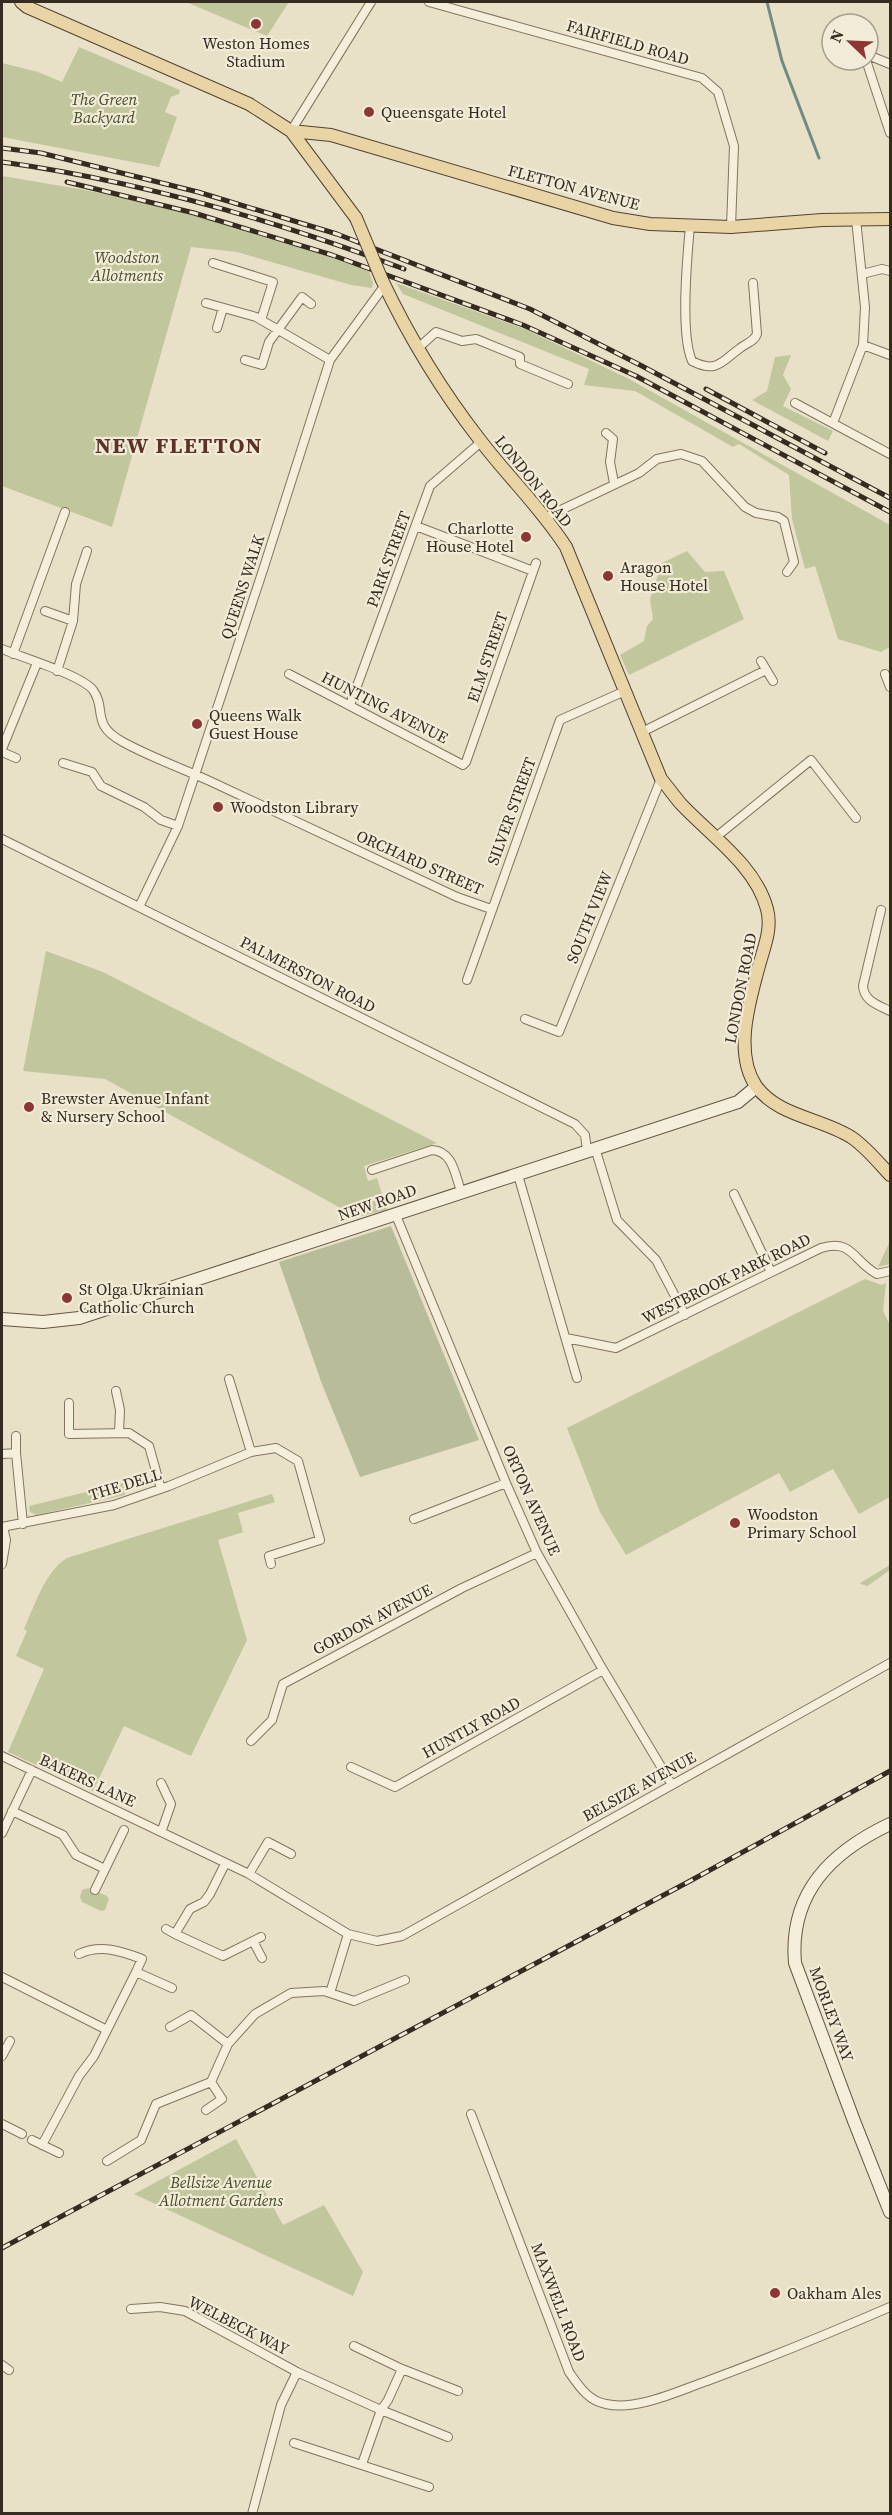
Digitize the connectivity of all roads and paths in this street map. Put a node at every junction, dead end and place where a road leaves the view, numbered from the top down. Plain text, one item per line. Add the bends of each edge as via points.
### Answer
1 (10, 2) edge
2 (371, 2) edge
3 (429, 2) edge
4 (24, 4) edge
5 (870, 72) edge
6 (291, 130) junction
7 (891, 133) edge
8 (856, 219) junction
9 (891, 219) edge
10 (690, 226) junction
11 (731, 227) junction
12 (213, 263) dead end
13 (891, 271) edge
14 (862, 274) junction
15 (383, 282) junction
16 (753, 283) dead end
17 (206, 303) dead end
18 (312, 304) dead end
19 (223, 308) junction
20 (261, 320) junction
21 (217, 327) dead end
22 (279, 329) junction
23 (863, 345) junction
24 (417, 349) junction
25 (891, 355) edge
26 (244, 360) dead end
27 (330, 360) junction
28 (568, 384) dead end
29 (795, 403) dead end
30 (833, 423) junction
31 (614, 437) dead end
32 (481, 442) junction
33 (891, 454) edge
34 (614, 483) junction
35 (65, 512) dead end
36 (546, 517) junction
37 (416, 526) junction
38 (87, 551) dead end
39 (787, 572) dead end
40 (45, 611) dead end
41 (73, 621) junction
42 (2, 649) edge
43 (13, 654) junction
44 (761, 661) dead end
45 (37, 663) junction
46 (766, 670) junction
47 (57, 671) junction
48 (289, 674) dead end
49 (885, 674) dead end
50 (772, 681) dead end
51 (891, 687) edge
52 (625, 691) junction
53 (350, 705) junction
54 (642, 732) junction
55 (2, 751) edge
56 (16, 758) dead end
57 (466, 762) joint
58 (63, 763) dead end
59 (195, 774) junction
60 (661, 779) junction
61 (856, 818) dead end
62 (178, 826) junction
63 (716, 837) junction
64 (2, 839) edge
65 (139, 906) junction
66 (491, 909) junction
67 (881, 910) dead end
68 (467, 980) dead end
69 (891, 1011) edge
70 (525, 1019) dead end
71 (756, 1087) junction
72 (591, 1149) junction
73 (372, 1170) dead end
74 (518, 1175) junction
75 (891, 1175) edge
76 (461, 1191) junction
77 (734, 1194) dead end
78 (395, 1214) junction
79 (891, 1271) edge
80 (771, 1272) junction
81 (685, 1315) junction
82 (2, 1319) edge
83 (567, 1338) junction
84 (577, 1378) dead end
85 (229, 1379) dead end
86 (116, 1391) dead end
87 (69, 1403) dead end
88 (119, 1433) junction
89 (16, 1436) dead end
90 (252, 1452) junction
91 (16, 1453) junction
92 (2, 1454) edge
93 (506, 1483) junction
94 (161, 1489) junction
95 (414, 1519) dead end
96 (23, 1524) junction
97 (2, 1527) edge
98 (537, 1553) junction
99 (2, 1564) edge
100 (271, 1564) dead end
101 (891, 1662) edge
102 (603, 1670) junction
103 (251, 1741) dead end
104 (2, 1756) edge
105 (351, 1767) dead end
106 (32, 1770) junction
107 (161, 1783) dead end
108 (672, 1785) junction
109 (12, 1811) junction
110 (891, 1824) edge
111 (124, 1830) dead end
112 (162, 1830) junction
113 (2, 1833) edge
114 (291, 1854) dead end
115 (225, 1864) junction
116 (105, 1869) junction
117 (249, 1874) junction
118 (95, 1890) dead end
119 (166, 1929) dead end
120 (175, 1934) junction
121 (348, 1934) junction
122 (402, 1936) joint
123 (79, 1954) dead end
124 (262, 1958) dead end
125 (136, 1972) junction
126 (2, 1977) edge
127 (405, 1980) dead end
128 (172, 1988) dead end
129 (330, 1993) junction
130 (170, 2027) dead end
131 (107, 2030) junction
132 (10, 2041) dead end
133 (228, 2044) junction
134 (2, 2056) edge
135 (212, 2082) junction
136 (206, 2110) dead end
137 (471, 2114) dead end
138 (2, 2124) edge
139 (22, 2134) dead end
140 (32, 2140) dead end
141 (42, 2145) junction
142 (59, 2154) dead end
143 (107, 2161) dead end
144 (891, 2212) edge
145 (891, 2307) edge
146 (131, 2309) dead end
147 (354, 2346) dead end
148 (402, 2369) junction
149 (297, 2372) junction
150 (458, 2391) dead end
151 (381, 2410) junction
152 (448, 2437) dead end
153 (294, 2443) dead end
154 (362, 2464) junction
155 (429, 2487) dead end
156 (252, 2514) edge

1 - 4 main road, LONDON ROAD
2 - 6 street
3 - 11 street, FAIRFIELD ROAD via 702,78 718,92 734,146
4 - 6 main road, LONDON ROAD via 249,104
5 - 7 street
6 - 10 main road, FLETTON AVENUE via 331,135 613,219
6 - 15 main road, LONDON ROAD, bridge via 356,219
8 - 9 main road, FLETTON AVENUE
8 - 11 main road, FLETTON AVENUE
8 - 14 street
10 - 11 main road, FLETTON AVENUE
10 - 16 street via 686,292 687,339 692,361 700,365 722,364 754,340 757,334
12 - 20 street via 273,282
13 - 14 street
14 - 23 street
15 - 24 main road, LONDON ROAD
15 - 27 street, QUEENS WALK
17 - 19 street
18 - 22 street via 302,297
19 - 20 street
19 - 21 street
20 - 22 street
22 - 26 street via 269,342 262,365
22 - 27 street
23 - 25 street
23 - 30 street
24 - 28 street via 436,332 462,341 476,339 520,357 520,364
24 - 32 main road, LONDON ROAD
27 - 59 street, QUEENS WALK
29 - 30 street
30 - 33 street
31 - 34 street via 610,462
32 - 36 main road, LONDON ROAD
32 - 37 street, PARK STREET via 430,486
34 - 36 street
34 - 39 street via 670,455 681,454 702,461 745,507 784,521 794,562
35 - 43 street
36 - 52 main road, LONDON ROAD via 576,569
37 - 53 street, PARK STREET
37 - 57 street, ELM STREET via 535,567
38 - 41 street via 76,584
40 - 41 street
41 - 47 street
42 - 43 street
43 - 45 street
44 - 46 street
45 - 47 street
45 - 55 street
46 - 50 street
46 - 54 street
47 - 59 street, ORCHARD STREET via 92,689 101,722 112,736
48 - 53 street, HUNTING AVENUE
49 - 51 street
52 - 54 main road, LONDON ROAD
52 - 66 street, SILVER STREET via 560,720
53 - 57 street, HUNTING AVENUE via 463,765
54 - 60 main road, LONDON ROAD
55 - 56 street
58 - 62 street via 92,772 100,786
59 - 62 street, QUEENS WALK
59 - 66 street, ORCHARD STREET via 457,897
60 - 63 main road, LONDON ROAD via 680,804
60 - 70 street, SOUTH VIEW via 559,1032
61 - 63 street via 811,760
62 - 65 street, QUEENS WALK
63 - 71 main road, LONDON ROAD via 756,883 768,910 769,932 756,978 744,1049 745,1065
64 - 65 street, PALMERSTON ROAD
65 - 72 street, PALMERSTON ROAD via 575,1124
66 - 68 street, SILVER STREET
67 - 69 street via 863,986 870,1001
71 - 72 street, NEW ROAD via 738,1102
71 - 75 main road, LONDON ROAD via 778,1106 849,1136
72 - 74 street, NEW ROAD
72 - 81 street, PALMERSTON ROAD via 617,1220 656,1260
73 - 76 street via 438,1150 449,1158
74 - 76 street, NEW ROAD
74 - 83 street
76 - 78 street, NEW ROAD
77 - 80 street
78 - 82 street, NEW ROAD via 79,1318 43,1323
78 - 93 street, ORTON AVENUE
79 - 80 street, WESTBROOK PARK ROAD via 877,1274 849,1250 833,1244
80 - 81 street, WESTBROOK PARK ROAD
81 - 83 street, WESTBROOK PARK ROAD via 616,1348
83 - 84 street
85 - 90 street
86 - 88 street
87 - 88 street via 69,1434
88 - 94 street via 129,1433 149,1446
89 - 91 street
90 - 94 street, THE DELL
90 - 100 street, THE DELL via 276,1448 298,1461 320,1540 269,1556
91 - 92 street
91 - 96 street
93 - 95 street
93 - 98 street, ORTON AVENUE
94 - 96 street, THE DELL via 114,1505
96 - 97 street, THE DELL
97 - 99 street, THE DELL via 6,1540
98 - 102 street, ORTON AVENUE
98 - 103 street, GORDON AVENUE via 462,1588 283,1684 272,1720
101 - 108 street, BELSIZE AVENUE
102 - 105 street, HUNTLY ROAD via 395,1787
102 - 108 street, ORTON AVENUE
104 - 106 street, BAKERS LANE
106 - 109 street
106 - 112 street, BAKERS LANE
107 - 112 street, BAKERS LANE via 171,1804
108 - 122 street, BELSIZE AVENUE
109 - 113 street
109 - 116 street via 63,1835 76,1855
110 - 144 street, MORLEY WAY via 850,1846 822,1871 804,1904 793,1940 795,1963
111 - 116 street
112 - 115 street, BAKERS LANE
114 - 117 street via 268,1842
115 - 117 street, BAKERS LANE
115 - 120 street via 210,1894 190,1909
116 - 118 street
117 - 121 street, BAKERS LANE
119 - 120 street
120 - 124 street via 223,1956 257,1939
121 - 122 street, BAKERS LANE via 377,1941
121 - 129 street
123 - 125 street via 102,1948 128,1954 142,1959
125 - 128 street
125 - 131 street
126 - 131 street
127 - 129 street via 354,2001
129 - 133 street via 291,1993 255,2014
130 - 133 street via 191,2015
131 - 141 street
132 - 134 street
133 - 135 street
135 - 136 street via 222,2099
135 - 143 street via 156,2104 141,2140
137 - 145 street, MAXWELL ROAD via 569,2372 585,2394 604,2404 623,2405 672,2395
138 - 139 street
140 - 141 street
141 - 142 street
146 - 149 street, WELBECK WAY via 160,2307 184,2311
147 - 148 street
148 - 150 street
148 - 151 street
149 - 151 street, WELBECK WAY
149 - 156 street, WELBECK WAY via 281,2405
151 - 152 street, WELBECK WAY
151 - 154 street
153 - 154 street
154 - 155 street

